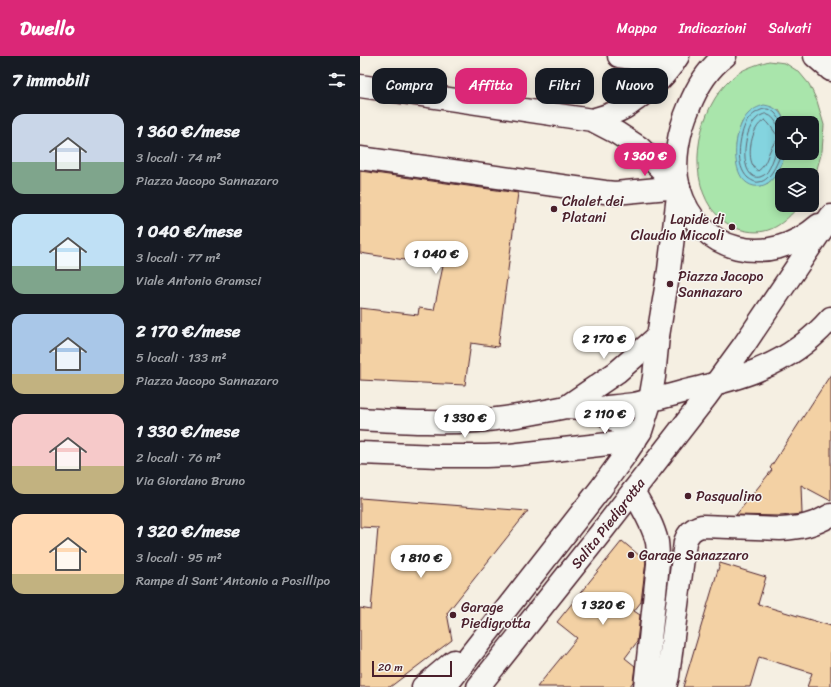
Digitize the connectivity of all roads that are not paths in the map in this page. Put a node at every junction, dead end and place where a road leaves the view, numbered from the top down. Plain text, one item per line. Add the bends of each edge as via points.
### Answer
1 (619, 56) edge
2 (725, 56) edge
3 (815, 56) edge
4 (675, 60) edge
5 (831, 70) edge
6 (360, 86) edge
7 (592, 120) junction
8 (360, 158) edge
9 (679, 187) junction
10 (831, 214) edge
11 (831, 318) edge
12 (658, 336) junction
13 (716, 383) junction
14 (650, 400) junction
15 (566, 407) junction
16 (588, 409) junction
17 (360, 419) edge
18 (630, 448) junction
19 (360, 452) edge
20 (633, 491) junction
21 (823, 519) edge
22 (494, 626) junction
23 (423, 687) edge
24 (445, 687) edge
25 (478, 687) edge
26 (645, 687) edge
27 (665, 687) edge

1 - 4 main road
2 - 9 main road via 704,77 687,111 678,152
3 - 5 main road
4 - 7 main road via 652,88 630,104
6 - 7 main road
7 - 9 main road via 636,145
8 - 9 main road via 615,193
9 - 10 main road via 686,205 701,228 720,241 743,250 764,251 787,245 807,235
9 - 12 main road
10 - 13 main road
11 - 13 main road via 810,339 780,359 760,369
12 - 14 main road
12 - 15 main road via 617,372
13 - 14 main road
13 - 20 main road, Salita Piedigrotta
14 - 16 main road
14 - 18 main road via 645,422
15 - 16 main road
15 - 17 main road via 476,421
16 - 18 main road via 604,414 622,426
18 - 19 main road via 486,456
18 - 22 main road, Salita Piedigrotta
20 - 25 main road, Salita Piedigrotta
20 - 26 main road via 653,530 658,554
21 - 27 main road via 797,528 702,526 690,531 685,542
22 - 23 main road, Salita Piedigrotta
22 - 24 main road, Salita Piedigrotta

